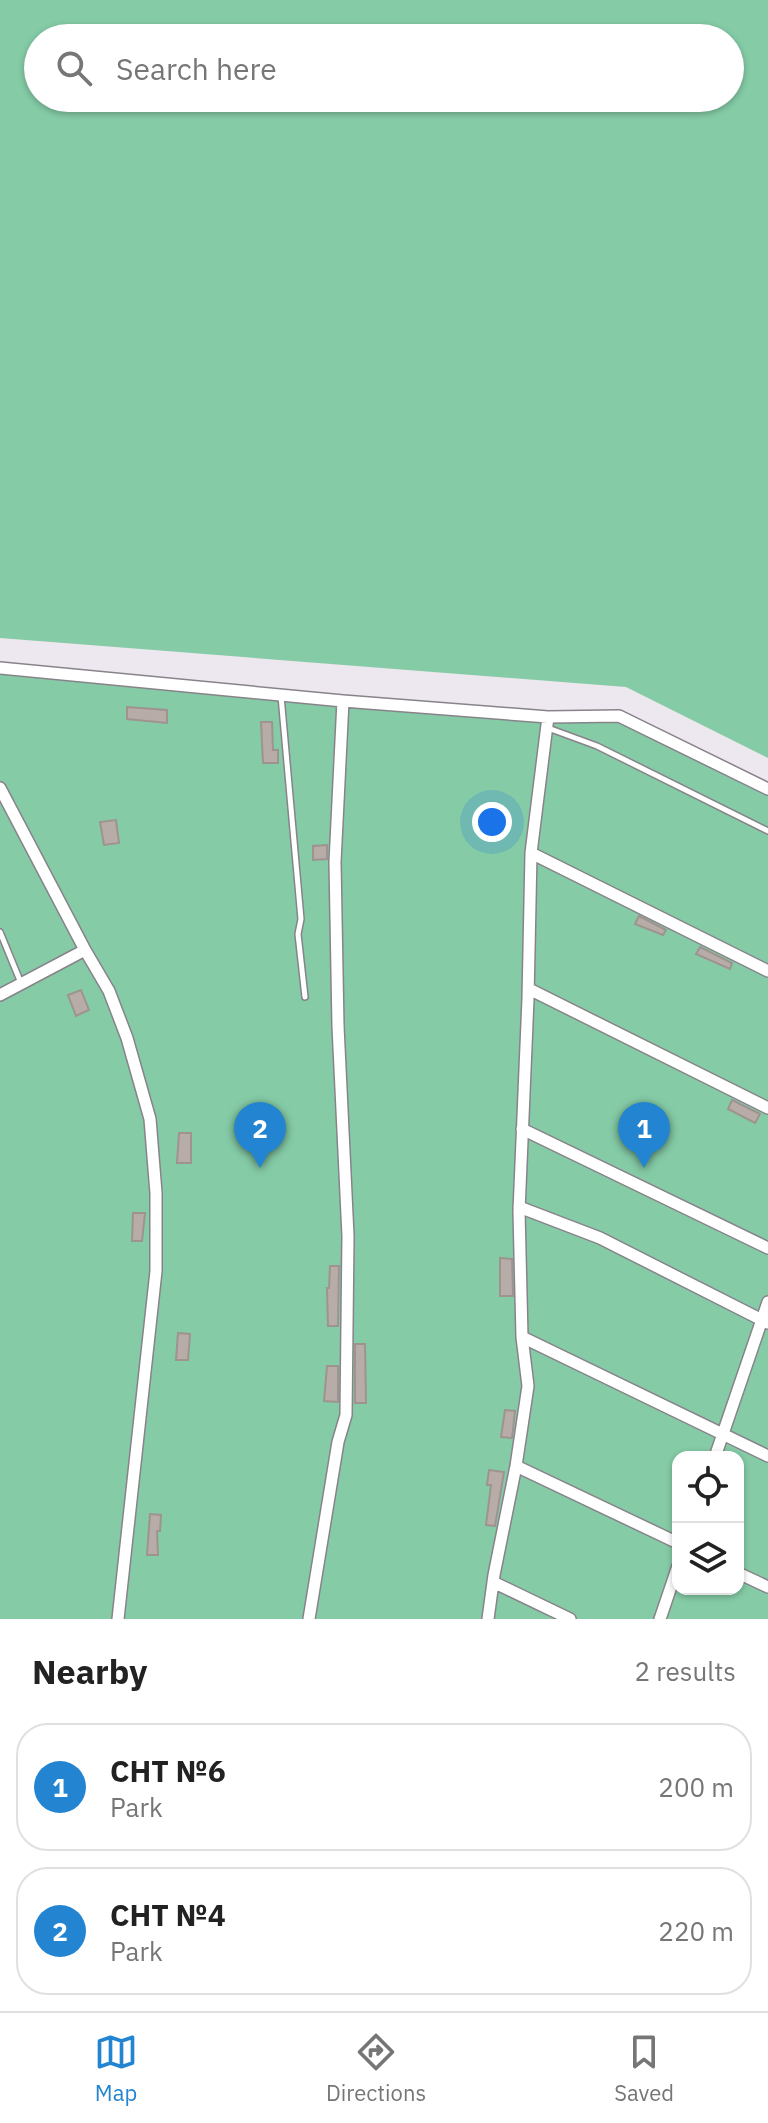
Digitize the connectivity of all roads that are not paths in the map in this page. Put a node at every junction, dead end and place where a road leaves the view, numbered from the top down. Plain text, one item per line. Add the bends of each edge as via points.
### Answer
1 (0, 668) edge
2 (281, 695) junction
3 (343, 701) junction
4 (548, 722) junction
5 (0, 788) edge
6 (768, 789) edge
7 (768, 831) edge
8 (531, 853) junction
9 (0, 932) edge
10 (85, 950) junction
11 (768, 971) edge
12 (21, 984) junction
13 (529, 989) junction
14 (0, 995) edge
15 (305, 997) dead end
16 (768, 1108) edge
17 (522, 1129) junction
18 (519, 1207) junction
19 (768, 1248) edge
20 (768, 1302) edge
21 (765, 1321) edge
22 (522, 1337) junction
23 (723, 1434) junction
24 (717, 1451) edge
25 (768, 1456) edge
26 (516, 1466) junction
27 (672, 1540) edge
28 (744, 1576) edge
29 (493, 1582) junction
30 (672, 1584) edge
31 (768, 1587) edge
32 (118, 1619) edge
33 (309, 1619) edge
34 (488, 1619) edge
35 (570, 1619) edge
36 (660, 1619) edge

1 - 2 street
2 - 3 street
2 - 15 lane
3 - 4 street
3 - 33 street via 335,862 348,1236 346,1415
4 - 6 street via 619,716
4 - 7 lane
4 - 8 street
5 - 10 street
8 - 11 street
8 - 13 street
9 - 12 lane
10 - 12 street
10 - 32 street via 127,1038 150,1119 156,1193 156,1271
12 - 14 street
13 - 16 street
13 - 17 street
17 - 18 street
17 - 19 street
18 - 21 street via 600,1238
18 - 22 street
20 - 21 street
21 - 23 street
22 - 23 street
22 - 26 street via 528,1386
23 - 24 street
23 - 25 street
26 - 27 street
26 - 29 street
28 - 31 street
29 - 34 street
29 - 35 street
30 - 36 street

